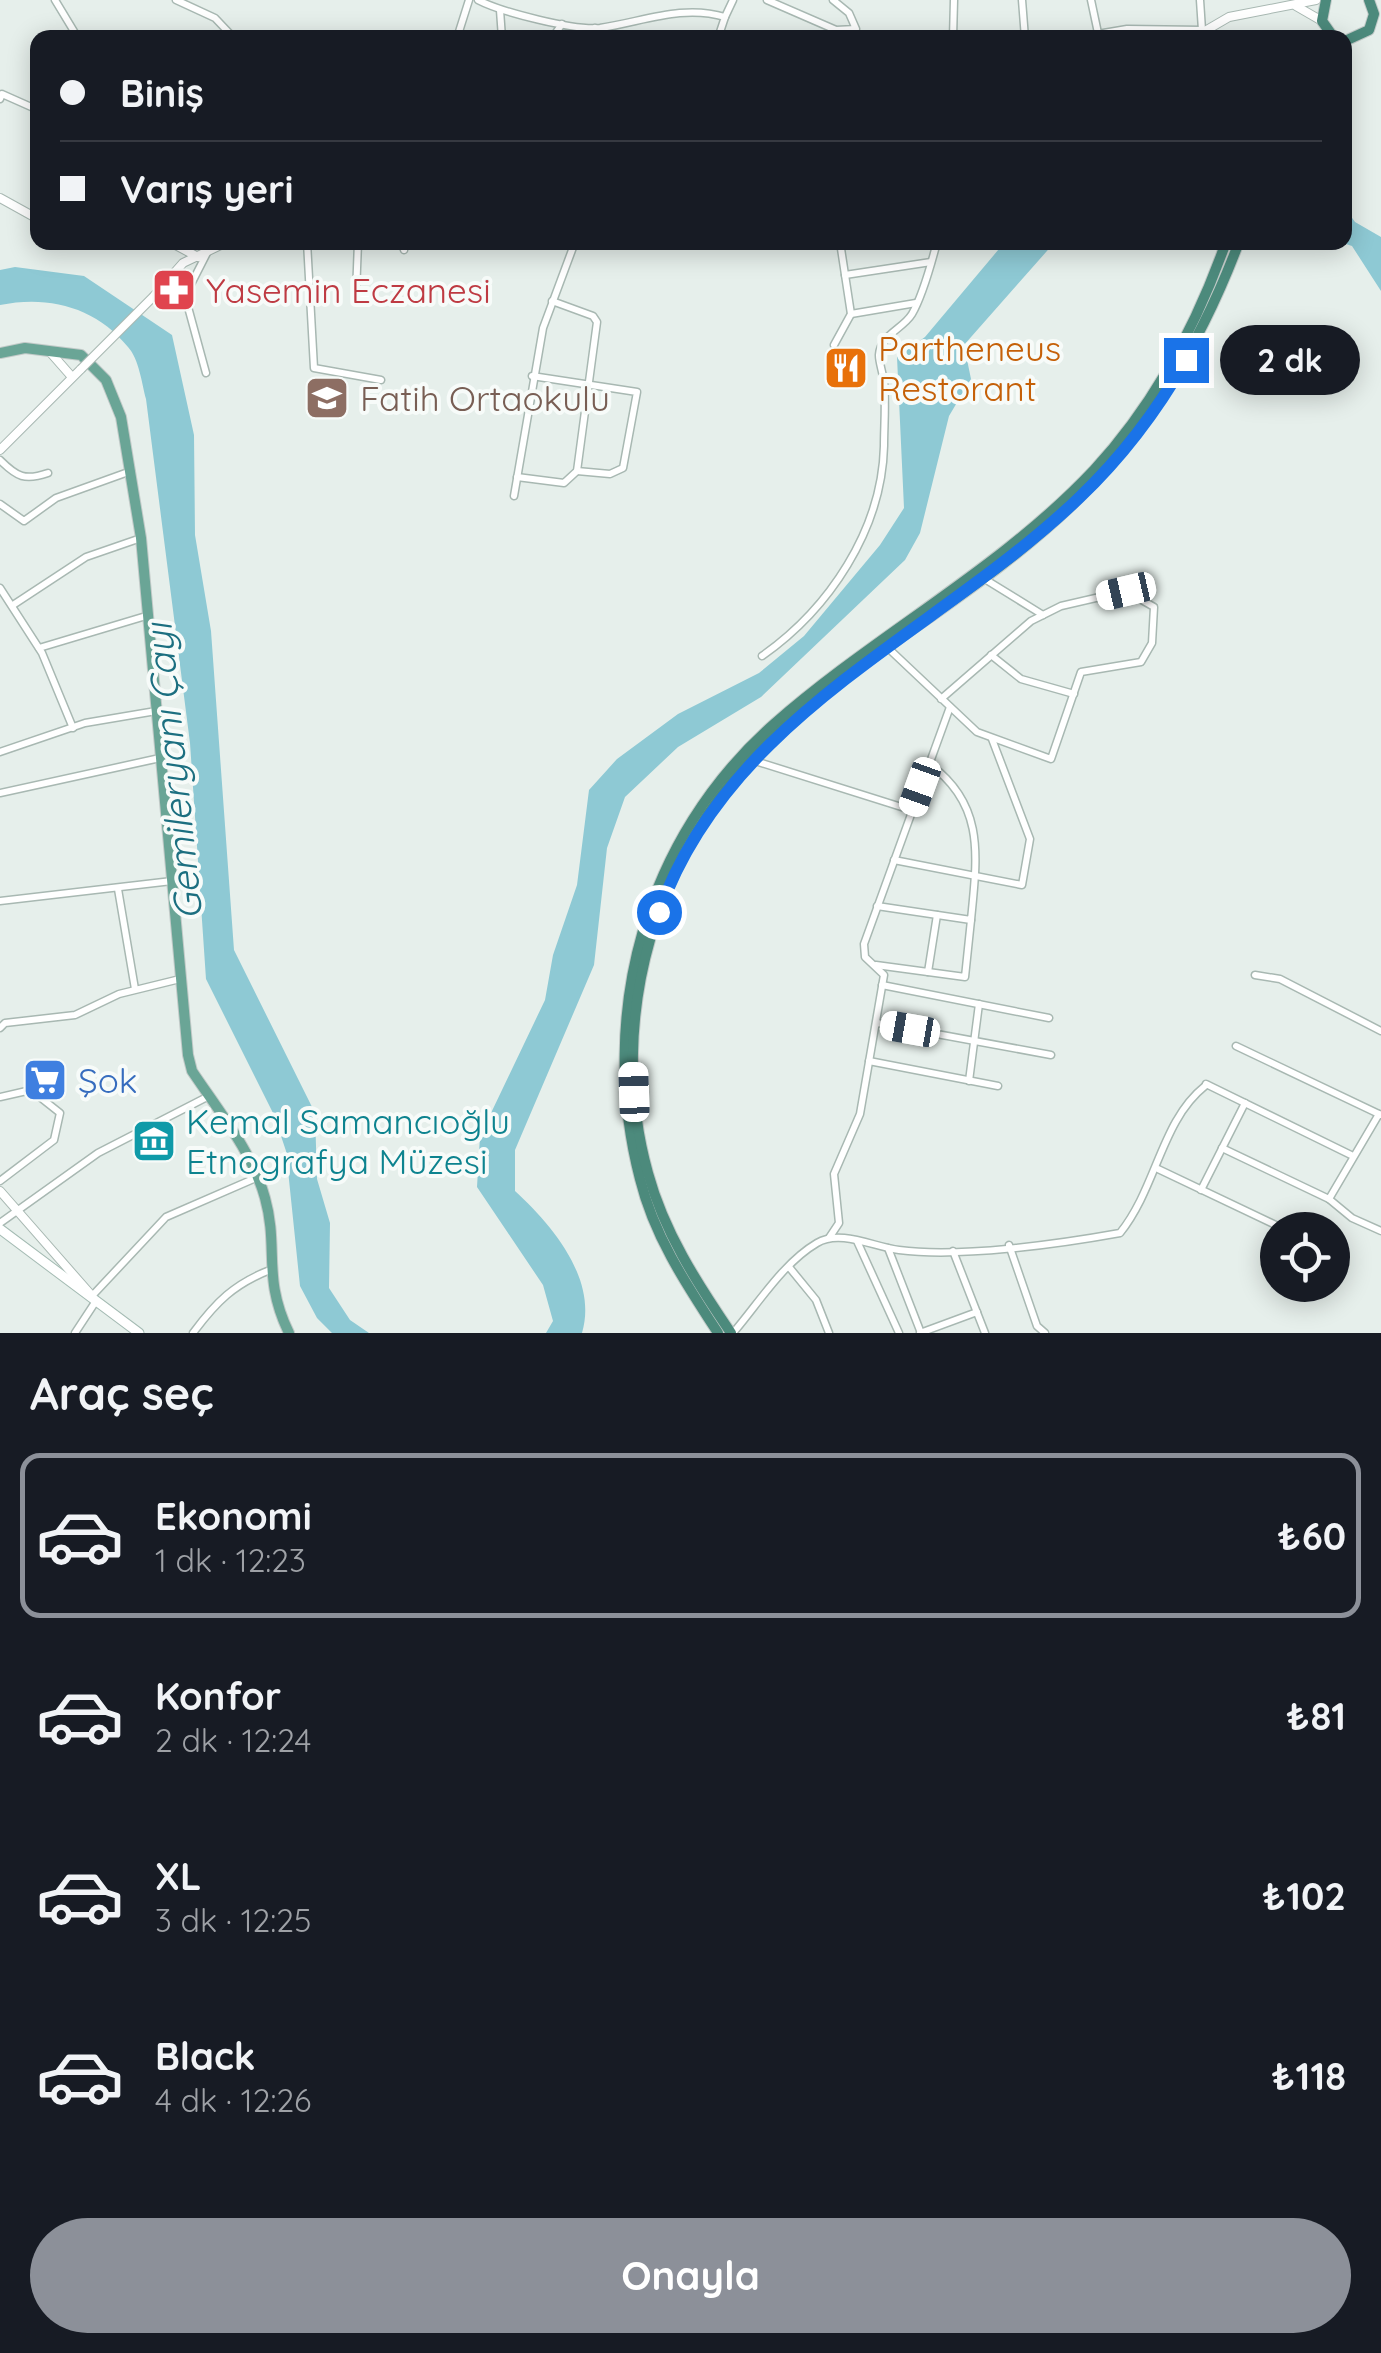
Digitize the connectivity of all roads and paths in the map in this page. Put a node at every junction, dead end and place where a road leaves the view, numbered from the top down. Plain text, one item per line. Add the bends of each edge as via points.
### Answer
1 (55, 0) edge
2 (176, 0) edge
3 (469, 0) edge
4 (478, 0) edge
5 (733, 0) edge
6 (767, 0) edge
7 (834, 0) edge
8 (954, 0) edge
9 (1022, 0) edge
10 (1091, 0) edge
11 (1200, 0) edge
12 (1316, 0) edge
13 (1326, 0) edge
14 (1296, 3) edge
15 (1372, 3) edge
16 (500, 10) junction
17 (725, 17) junction
18 (562, 24) junction
19 (595, 28) junction
20 (1159, 28) joint
21 (1322, 28) edge
22 (73, 30) edge
23 (226, 30) edge
24 (460, 30) edge
25 (501, 30) edge
26 (558, 30) edge
27 (597, 30) edge
28 (721, 30) edge
29 (953, 30) edge
30 (1024, 30) edge
31 (1097, 30) edge
32 (1135, 30) edge
33 (1202, 30) junction
34 (1352, 39) edge
35 (0, 100) edge
36 (30, 106) edge
37 (0, 198) edge
38 (30, 214) edge
39 (182, 250) edge
40 (212, 250) edge
41 (307, 250) edge
42 (358, 250) edge
43 (572, 250) edge
44 (841, 250) edge
45 (935, 250) edge
46 (1222, 250) edge
47 (1237, 250) edge
48 (185, 252) junction
49 (202, 255) junction
50 (931, 262) junction
51 (183, 263) junction
52 (845, 275) junction
53 (374, 297) dead end
54 (552, 301) junction
55 (916, 304) junction
56 (851, 314) junction
57 (834, 346) dead end
58 (47, 349) junction
59 (0, 353) edge
60 (206, 373) dead end
61 (532, 376) junction
62 (72, 377) junction
63 (381, 380) dead end
64 (591, 384) junction
65 (0, 450) edge
66 (0, 460) edge
67 (132, 470) junction
68 (578, 470) junction
69 (48, 473) dead end
70 (517, 477) junction
71 (514, 496) dead end
72 (0, 504) edge
73 (140, 538) junction
74 (982, 577) junction
75 (0, 588) edge
76 (13, 606) junction
77 (1043, 615) junction
78 (146, 616) junction
79 (39, 648) junction
80 (888, 648) junction
81 (762, 656) dead end
82 (990, 656) junction
83 (1074, 694) junction
84 (940, 698) junction
85 (950, 707) junction
86 (156, 711) junction
87 (72, 728) junction
88 (992, 738) junction
89 (0, 752) edge
90 (163, 757) junction
91 (750, 760) junction
92 (928, 763) junction
93 (0, 793) edge
94 (912, 810) junction
95 (894, 860) junction
96 (976, 875) junction
97 (172, 881) junction
98 (118, 889) junction
99 (0, 901) edge
100 (878, 906) junction
101 (938, 915) junction
102 (971, 920) junction
103 (875, 964) junction
104 (928, 972) junction
105 (1255, 975) dead end
106 (180, 978) junction
107 (882, 985) junction
108 (135, 989) junction
109 (979, 1004) junction
110 (1049, 1018) dead end
111 (877, 1023) junction
112 (0, 1028) edge
113 (1381, 1030) edge
114 (974, 1041) junction
115 (1236, 1046) dead end
116 (1050, 1056) dead end
117 (869, 1061) junction
118 (968, 1081) junction
119 (998, 1086) dead end
120 (207, 1096) junction
121 (0, 1097) edge
122 (1245, 1103) junction
123 (1380, 1114) edge
124 (1222, 1148) junction
125 (1351, 1155) junction
126 (1158, 1169) junction
127 (258, 1177) junction
128 (0, 1181) edge
129 (1202, 1190) junction
130 (0, 1191) edge
131 (1328, 1199) junction
132 (15, 1209) junction
133 (1260, 1218) edge
134 (0, 1226) edge
135 (1381, 1231) edge
136 (828, 1239) junction
137 (857, 1241) junction
138 (1008, 1245) junction
139 (888, 1248) junction
140 (954, 1251) junction
141 (789, 1268) junction
142 (270, 1270) junction
143 (95, 1298) junction
144 (976, 1312) junction
145 (75, 1333) edge
146 (139, 1333) edge
147 (193, 1333) edge
148 (288, 1333) edge
149 (718, 1333) edge
150 (732, 1333) edge
151 (828, 1333) edge
152 (899, 1333) edge
153 (920, 1333) edge
154 (984, 1333) edge
155 (1044, 1333) edge

1 - 22 street
2 - 23 street
3 - 24 street
4 - 16 street
5 - 17 street
6 - 7 street via 836,30 856,29
8 - 29 street
9 - 30 street
10 - 31 street
11 - 33 street
12 - 14 street
13 - 21 highway
14 - 21 street
14 - 33 street via 1229,17
15 - 34 highway via 1369,30
16 - 18 street
16 - 25 street
17 - 19 street via 658,14
17 - 28 street
18 - 19 street
18 - 26 street
19 - 27 street
20 - 32 street
20 - 33 street
35 - 36 street via 2,94
37 - 38 street
39 - 48 street
40 - 49 street
41 - 63 street via 314,368
42 - 53 street via 356,294
43 - 54 street
44 - 52 street
45 - 50 street
46 - 149 highway via 1165,378 1095,468 1028,530 759,738 700,807 654,892 628,992 623,1084 640,1181 659,1232
47 - 74 highway via 1201,334 1124,448 1080,497
48 - 49 street
48 - 51 street
49 - 51 street
49 - 60 street via 186,296
50 - 52 street
50 - 55 street
51 - 62 street, bridge
52 - 56 street
54 - 61 street
54 - 64 street via 596,318
55 - 56 street
55 - 81 street via 879,355 884,450 870,519 854,555 814,611
56 - 57 street
58 - 59 main road
58 - 62 street
58 - 67 main road via 81,355 106,380
61 - 64 street
61 - 70 street
62 - 65 street
64 - 68 street
64 - 68 street via 637,392 623,468 610,474
66 - 69 street via 16,476
67 - 72 street via 56,498 24,522
67 - 73 main road
68 - 70 street via 564,483
70 - 71 street
73 - 76 street via 86,558
73 - 78 main road
74 - 77 street
74 - 80 highway
75 - 76 street
76 - 79 street
77 - 82 street
77 - 83 street via 1126,591 1154,607 1152,643 1141,662 1081,672
78 - 79 street
78 - 86 main road
79 - 87 street
80 - 84 street
80 - 91 highway
82 - 83 street via 1022,680
82 - 84 street
83 - 88 street via 1051,759
84 - 85 street
85 - 88 street
85 - 92 street
86 - 87 street
86 - 90 main road
87 - 89 street
88 - 96 street via 1030,840 1022,885
90 - 93 street
90 - 97 main road
91 - 94 street
91 - 150 highway via 715,804 669,883 649,941 634,1022 634,1092 648,1174 687,1267
92 - 94 street
92 - 96 street via 954,781 968,806
94 - 95 street
95 - 96 street
95 - 100 street
96 - 102 street
97 - 98 street
97 - 106 main road
98 - 99 street
98 - 108 street
100 - 101 street
100 - 103 street via 864,944 864,957
101 - 102 street
101 - 104 street
102 - 104 street via 965,976
103 - 104 street
103 - 107 street via 884,975
105 - 113 street via 1280,979
106 - 108 street
106 - 120 main road via 188,1055
107 - 109 street
107 - 111 street
108 - 112 street via 75,1015
109 - 110 street
109 - 114 street
111 - 114 street
111 - 117 street
114 - 116 street
114 - 118 street
115 - 123 street
117 - 118 street
117 - 136 street via 860,1114 834,1174 839,1223
118 - 119 street
120 - 127 main road
120 - 132 street via 98,1152
121 - 128 street via 31,1090 60,1113 54,1140
122 - 124 street
122 - 125 street
122 - 126 street via 1205,1085 1176,1116
123 - 125 street
124 - 129 street
124 - 131 street
125 - 131 street
126 - 129 street
126 - 138 street via 1120,1233
127 - 142 main road
127 - 143 street via 166,1217
129 - 133 street
130 - 132 street
131 - 135 street
132 - 134 street
132 - 143 street
134 - 143 main road
136 - 137 street
136 - 141 street
137 - 139 street
137 - 152 street
138 - 140 street
138 - 155 street
139 - 140 street
139 - 153 street
140 - 144 street
141 - 150 street
141 - 151 street via 816,1300
142 - 147 street via 239,1282
142 - 148 main road
143 - 145 street
143 - 146 main road
144 - 153 street
144 - 154 street

